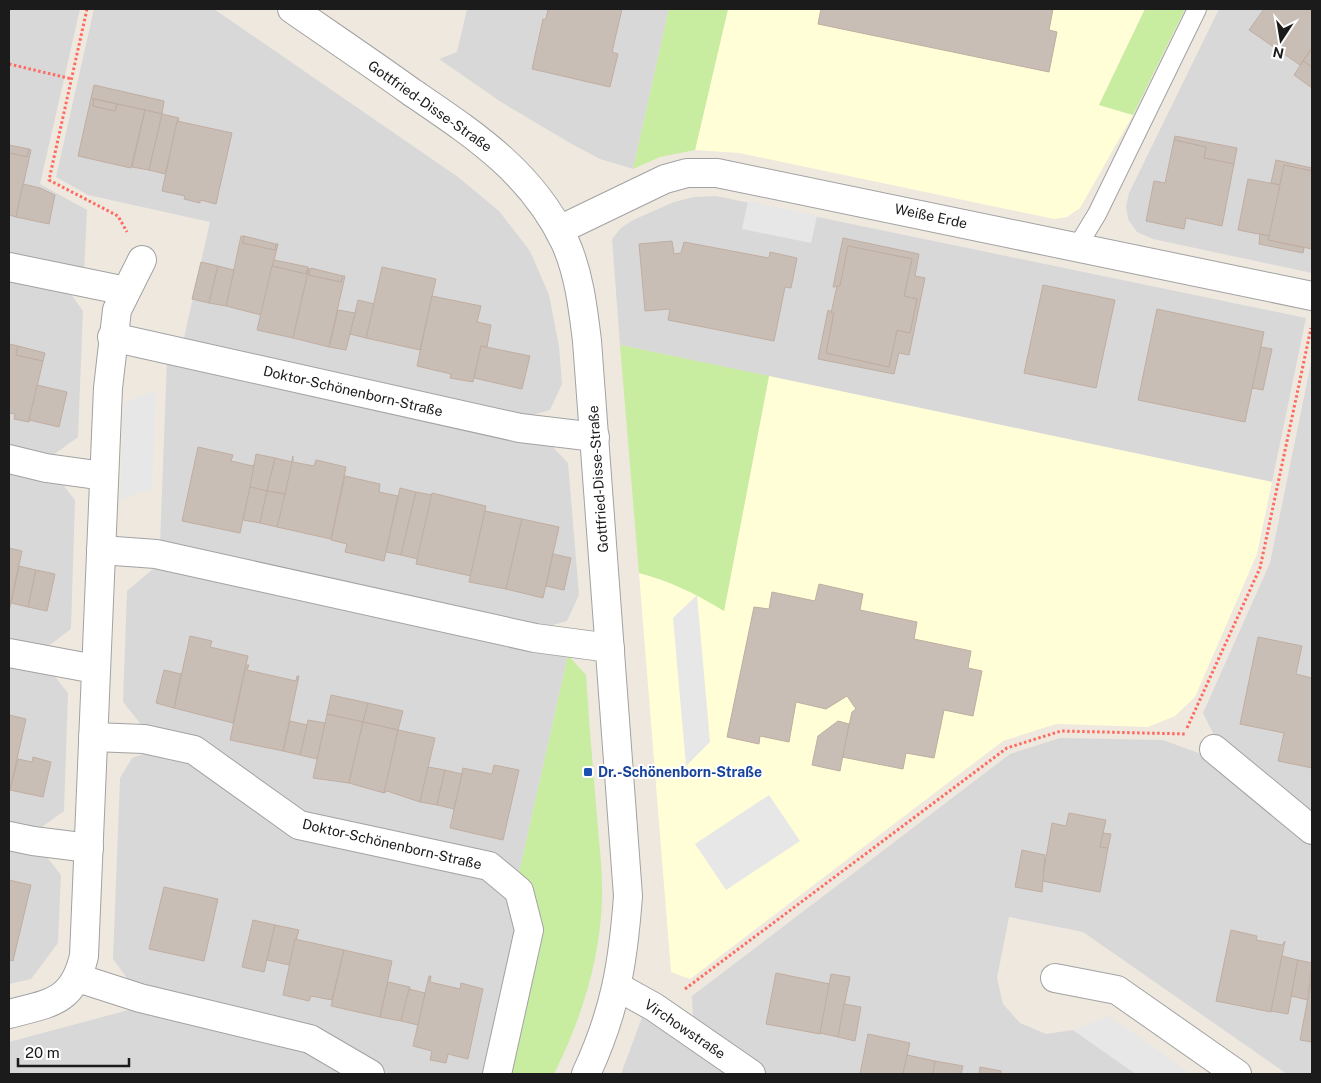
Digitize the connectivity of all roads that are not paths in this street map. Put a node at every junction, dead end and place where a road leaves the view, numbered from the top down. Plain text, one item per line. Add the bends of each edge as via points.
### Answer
1 (292, 9) edge
2 (1198, 9) edge
3 (559, 230) junction
4 (1077, 247) junction
5 (142, 260) road end
6 (9, 266) edge
7 (126, 291) junction
8 (1312, 296) edge
9 (112, 337) junction
10 (595, 437) junction
11 (9, 459) edge
12 (104, 476) junction
13 (101, 550) junction
14 (610, 648) junction
15 (9, 653) edge
16 (95, 669) junction
17 (93, 737) junction
18 (1214, 749) road end
19 (1312, 830) edge
20 (9, 836) edge
21 (89, 848) junction
22 (78, 978) junction
23 (1055, 978) dead end
24 (618, 987) junction
25 (9, 1014) edge
26 (370, 1074) edge
27 (497, 1074) edge
28 (586, 1074) edge
29 (751, 1074) edge
30 (1237, 1074) edge

1 - 3 street, Gottfried-Disse-Straße via 450,118 506,162 521,175
2 - 4 lane via 1097,214
3 - 4 street, Weiße Erde via 665,179 688,173 717,173
3 - 10 street, Gottfried-Disse-Straße via 574,268 582,302
4 - 8 street, Weiße Erde
5 - 7 street
6 - 7 street
7 - 9 street via 117,310
9 - 10 street, Doktor-Schönenborn-Straße via 520,428
9 - 12 street
10 - 14 street, Gottfried-Disse-Straße
11 - 12 street
12 - 13 street
13 - 14 street via 156,554 535,638
13 - 16 street
14 - 24 street, Gottfried-Disse-Straße via 628,888 626,933
15 - 16 street
16 - 17 street
17 - 21 street
17 - 27 street, Doktor-Schönenborn-Straße via 144,739 194,750 299,825 489,866 519,890 530,930
18 - 19 street
20 - 21 street
21 - 22 street via 86,936
22 - 25 street via 72,987 51,1002
22 - 26 street via 140,998 310,1039
23 - 30 street via 1117,990
24 - 28 street, Gottfried-Disse-Straße
24 - 29 street, Virchowstraße via 654,1006

